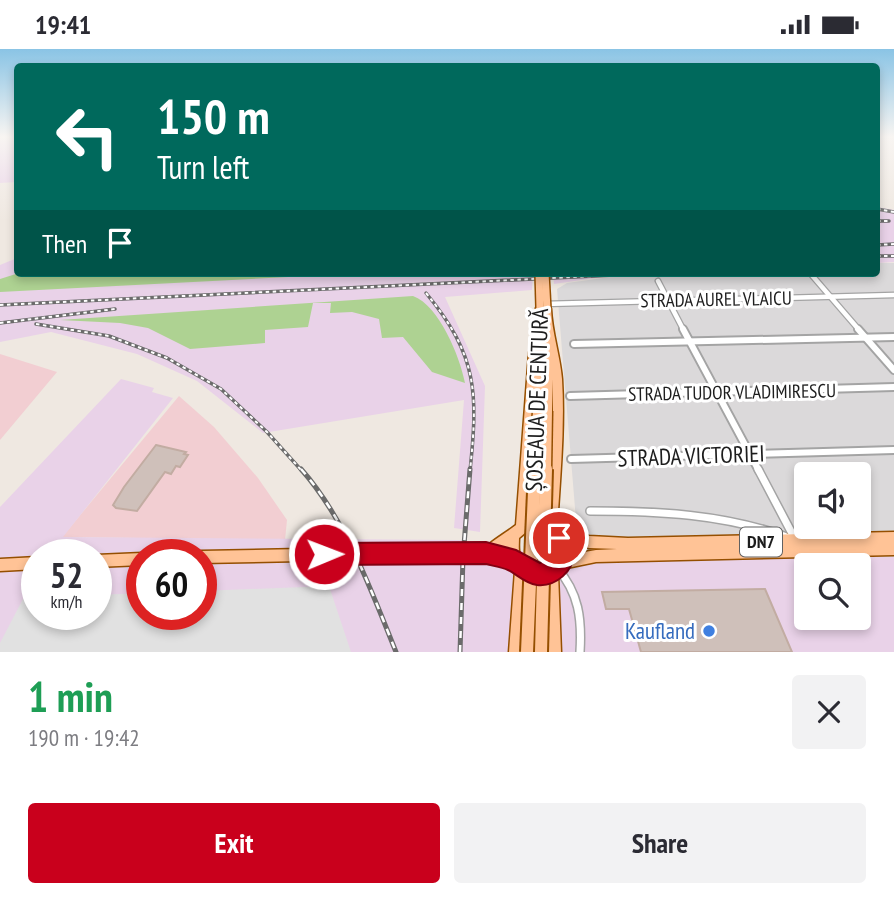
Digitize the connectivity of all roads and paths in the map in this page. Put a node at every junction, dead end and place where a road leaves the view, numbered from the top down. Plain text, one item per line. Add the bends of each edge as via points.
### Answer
1 (539, 277) edge
2 (545, 277) edge
3 (813, 277) edge
4 (658, 281) dead end
5 (894, 295) edge
6 (830, 296) junction
7 (668, 300) junction
8 (541, 307) junction
9 (544, 327) junction
10 (894, 337) edge
11 (865, 338) junction
12 (689, 341) junction
13 (574, 344) dead end
14 (894, 370) edge
15 (894, 387) edge
16 (716, 392) junction
17 (570, 396) dead end
18 (543, 411) junction
19 (894, 450) edge
20 (750, 454) junction
21 (571, 459) dead end
22 (590, 512) dead end
23 (518, 530) junction
24 (553, 530) junction
25 (894, 538) edge
26 (799, 546) junction
27 (894, 549) edge
28 (486, 553) junction
29 (217, 557) edge
30 (21, 564) edge
31 (518, 564) junction
32 (0, 565) edge
33 (556, 567) junction
34 (516, 652) edge
35 (527, 652) edge
36 (541, 652) edge
37 (554, 652) edge
38 (580, 652) edge

1 - 8 main road, ȘOSEAUA DE CENTURĂ, bridge
2 - 8 main road, ȘOSEAUA DE CENTURĂ, bridge
3 - 6 street
4 - 7 street
5 - 6 street, STRADA AUREL VLAICU
6 - 7 street, STRADA AUREL VLAICU
6 - 11 street
7 - 8 street, STRADA AUREL VLAICU
7 - 12 street
8 - 9 main road, ȘOSEAUA DE CENTURĂ
9 - 18 main road, ȘOSEAUA DE CENTURĂ
9 - 23 main road via 533,353
9 - 24 main road via 556,361
10 - 11 street
11 - 12 street
11 - 14 street
12 - 13 street
12 - 16 street
15 - 16 street, STRADA TUDOR VLADIMIRESCU
16 - 17 street, STRADA TUDOR VLADIMIRESCU
16 - 20 street
18 - 35 main road, ȘOSEAUA DE CENTURĂ, bridge
18 - 36 main road, ȘOSEAUA DE CENTURĂ, bridge
19 - 20 street, STRADA VICTORIEI
20 - 21 street, STRADA VICTORIEI
20 - 26 street
22 - 26 street via 708,517 772,531
23 - 24 main road, DN7 via 535,523
23 - 28 main road
23 - 31 main road via 511,550
24 - 26 main road, DN7 via 589,542
24 - 33 main road via 563,551
25 - 26 main road, DN7
26 - 27 main road, DN7
26 - 33 main road, DN7 via 596,556
28 - 29 main road, DN7, bridge
28 - 31 main road, DN7
30 - 32 main road
31 - 33 main road, DN7 via 533,573
31 - 34 main road
33 - 37 main road
33 - 38 street via 575,591 581,609

